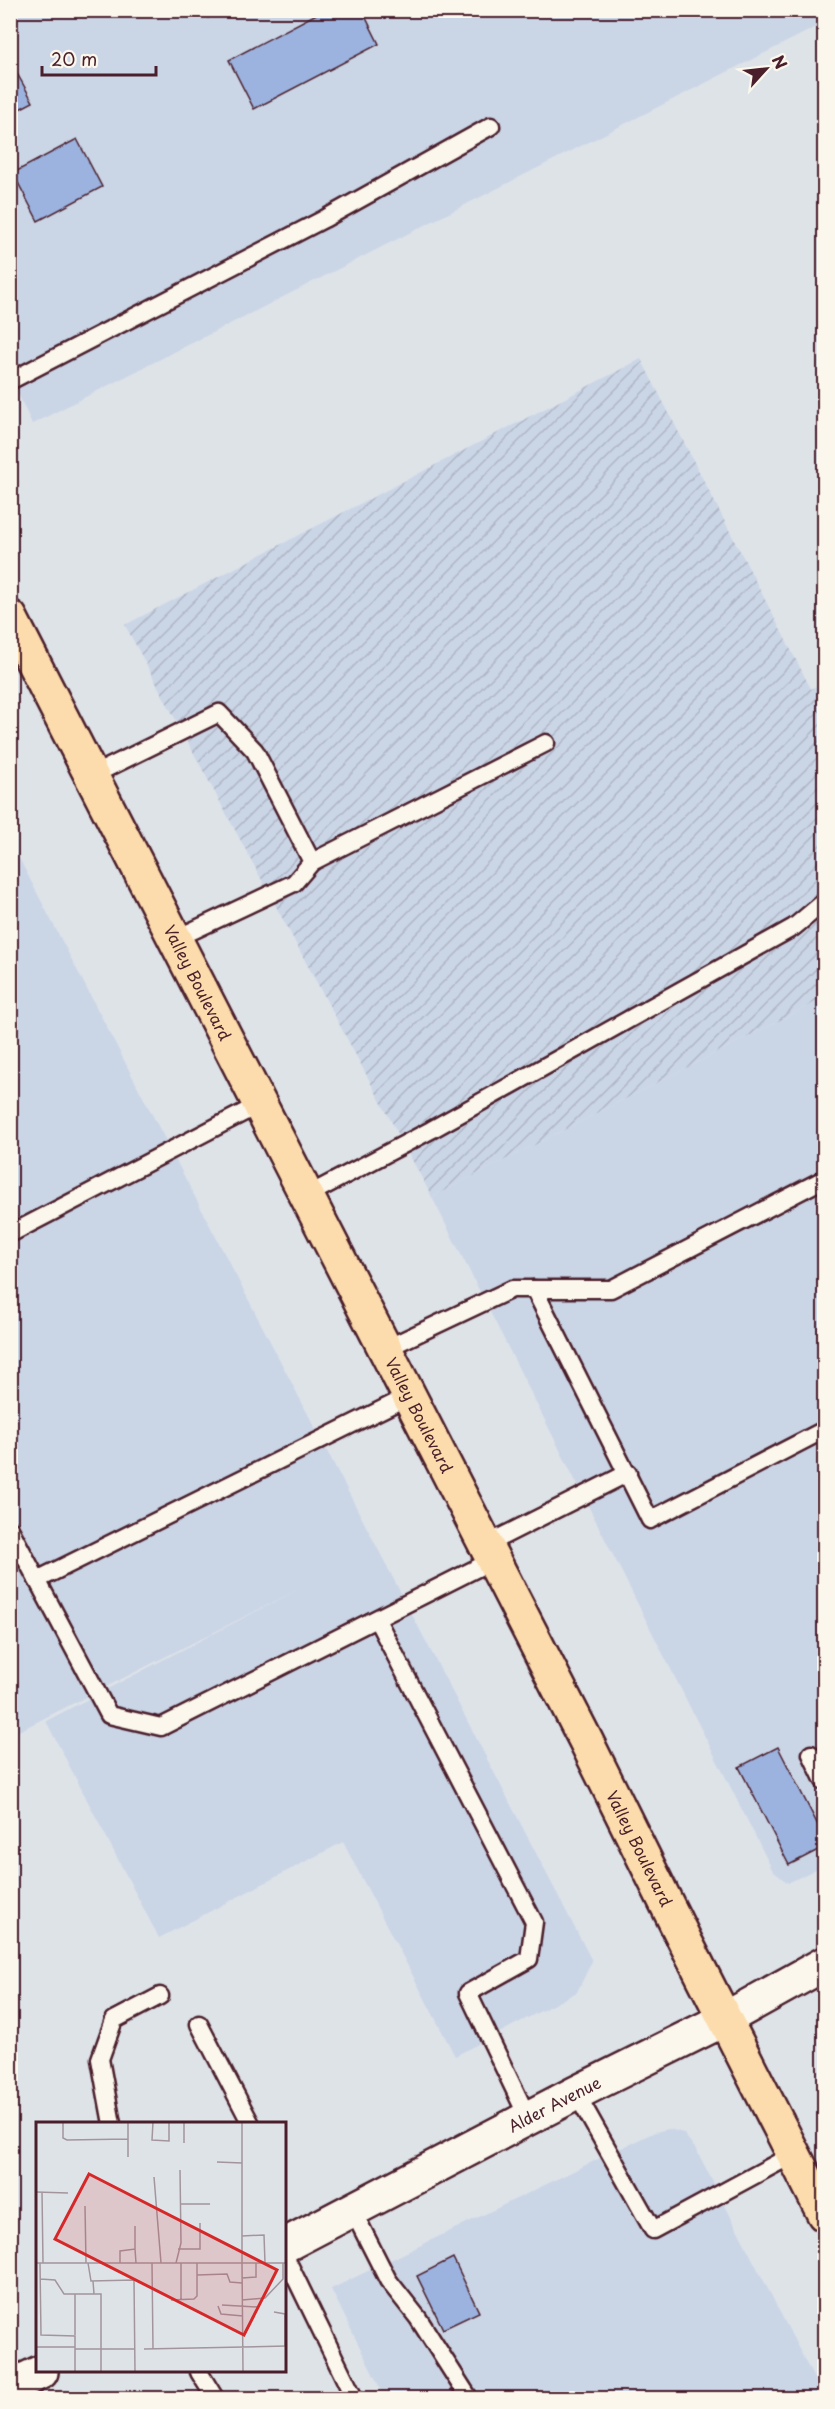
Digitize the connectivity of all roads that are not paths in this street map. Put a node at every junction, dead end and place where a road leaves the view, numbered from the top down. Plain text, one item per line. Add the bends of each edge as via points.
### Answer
1 (491, 126) dead end
2 (10, 381) edge
3 (10, 617) edge
4 (546, 743) dead end
5 (92, 776) junction
6 (312, 862) junction
7 (825, 902) edge
8 (175, 939) junction
9 (260, 1104) junction
10 (825, 1179) edge
11 (306, 1196) junction
12 (10, 1234) edge
13 (534, 1289) junction
14 (385, 1349) junction
15 (409, 1396) junction
16 (825, 1430) edge
17 (628, 1473) junction
18 (10, 1529) edge
19 (489, 1552) junction
20 (37, 1580) junction
21 (376, 1620) junction
22 (811, 1754) dead end
23 (825, 1781) edge
24 (825, 1964) edge
25 (160, 1996) dead end
26 (725, 2019) junction
27 (199, 2024) dead end
28 (576, 2093) junction
29 (528, 2118) junction
30 (112, 2122) edge
31 (249, 2122) edge
32 (794, 2154) junction
33 (352, 2210) junction
34 (825, 2214) edge
35 (286, 2243) edge
36 (286, 2258) edge
37 (39, 2373) edge
38 (200, 2373) edge
39 (10, 2387) edge
40 (215, 2398) edge
41 (354, 2398) edge
42 (469, 2398) edge

1 - 2 lane via 324,219
3 - 5 main road, Valley Boulevard
4 - 6 lane
5 - 6 lane via 219,713 255,751
5 - 8 main road, Valley Boulevard
6 - 8 lane via 294,883
7 - 11 lane via 794,927
8 - 9 main road, Valley Boulevard
9 - 11 main road, Valley Boulevard
9 - 12 lane
10 - 13 lane via 611,1289
11 - 14 main road, Valley Boulevard
13 - 14 lane via 512,1289
13 - 17 lane
14 - 15 main road, Valley Boulevard
15 - 19 main road, Valley Boulevard
15 - 20 lane
16 - 17 lane via 651,1520
17 - 19 lane
18 - 20 lane
19 - 21 lane
19 - 26 main road, Valley Boulevard
20 - 21 lane via 109,1715 161,1727
21 - 29 lane via 534,1922 530,1959 468,1993
22 - 23 lane
24 - 26 street, Alder Avenue
25 - 30 lane via 114,2020 100,2059
26 - 28 street, Alder Avenue
26 - 32 main road, Valley Boulevard
27 - 31 lane
28 - 29 street, Alder Avenue
28 - 32 lane via 653,2230
29 - 33 street, Alder Avenue
32 - 34 main road, Valley Boulevard
33 - 35 street, Alder Avenue
33 - 42 lane via 388,2280 418,2318
36 - 41 lane
37 - 39 street
38 - 40 lane

